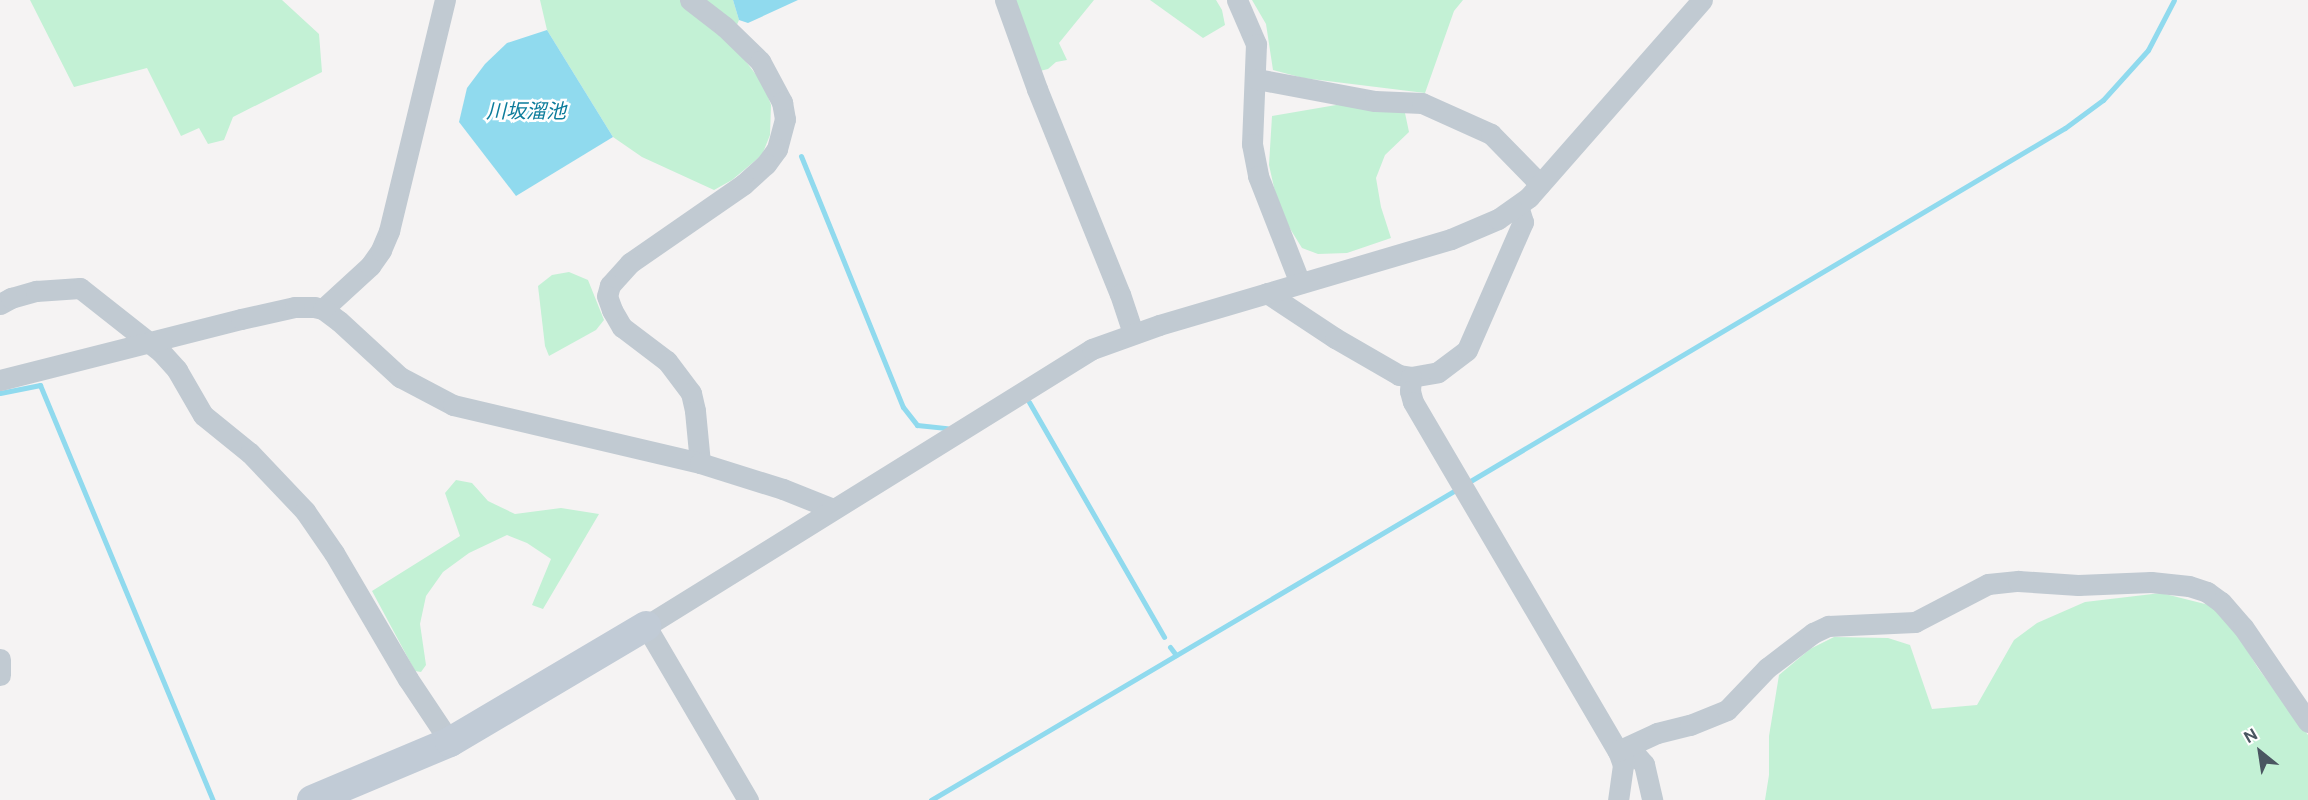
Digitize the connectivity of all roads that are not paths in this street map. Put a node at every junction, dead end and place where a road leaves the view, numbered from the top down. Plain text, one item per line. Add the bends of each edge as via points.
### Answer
1 (444, 0) edge
2 (690, 0) edge
3 (1005, 0) edge
4 (1237, 0) edge
5 (1702, 0) edge
6 (1257, 79) junction
7 (1540, 184) junction
8 (1518, 206) junction
9 (1300, 283) junction
10 (1267, 293) junction
11 (0, 304) edge
12 (323, 309) junction
13 (1133, 333) junction
14 (150, 342) junction
15 (1411, 377) junction
16 (0, 380) edge
17 (700, 463) junction
18 (833, 509) junction
19 (646, 626) junction
20 (0, 659) edge
21 (0, 675) edge
22 (2308, 722) edge
23 (450, 742) junction
24 (1624, 749) junction
25 (312, 800) edge
26 (748, 800) edge
27 (1618, 800) edge
28 (1652, 800) edge

1 - 12 street via 389,231 370,266
2 - 17 street via 760,61 782,102 785,119 777,149 766,164 744,184 630,263 609,285 607,296 622,327 667,362 691,393
3 - 13 street
4 - 6 street via 1256,44
5 - 7 street
6 - 7 street via 1375,101 1422,104 1491,134
6 - 9 street via 1252,144 1258,176
7 - 8 street
8 - 9 street via 1451,239
8 - 15 street via 1523,222 1467,350 1438,372
9 - 10 street
10 - 13 street
10 - 15 street via 1370,359
11 - 14 street via 36,291 80,288
12 - 14 street via 295,307
12 - 17 street via 400,377 453,405
13 - 18 street via 1092,349
14 - 16 street
14 - 23 street via 177,370 203,416 250,453 305,511
15 - 24 street via 1413,402
17 - 18 street
18 - 19 street
19 - 23 street
19 - 26 street
20 - 21 street
22 - 24 street via 2243,627 2207,592 2151,582 2078,585 2018,581 1988,584 1915,622 1828,626 1756,677 1727,710 1657,733
23 - 25 street
24 - 27 street
24 - 28 street via 1644,764

